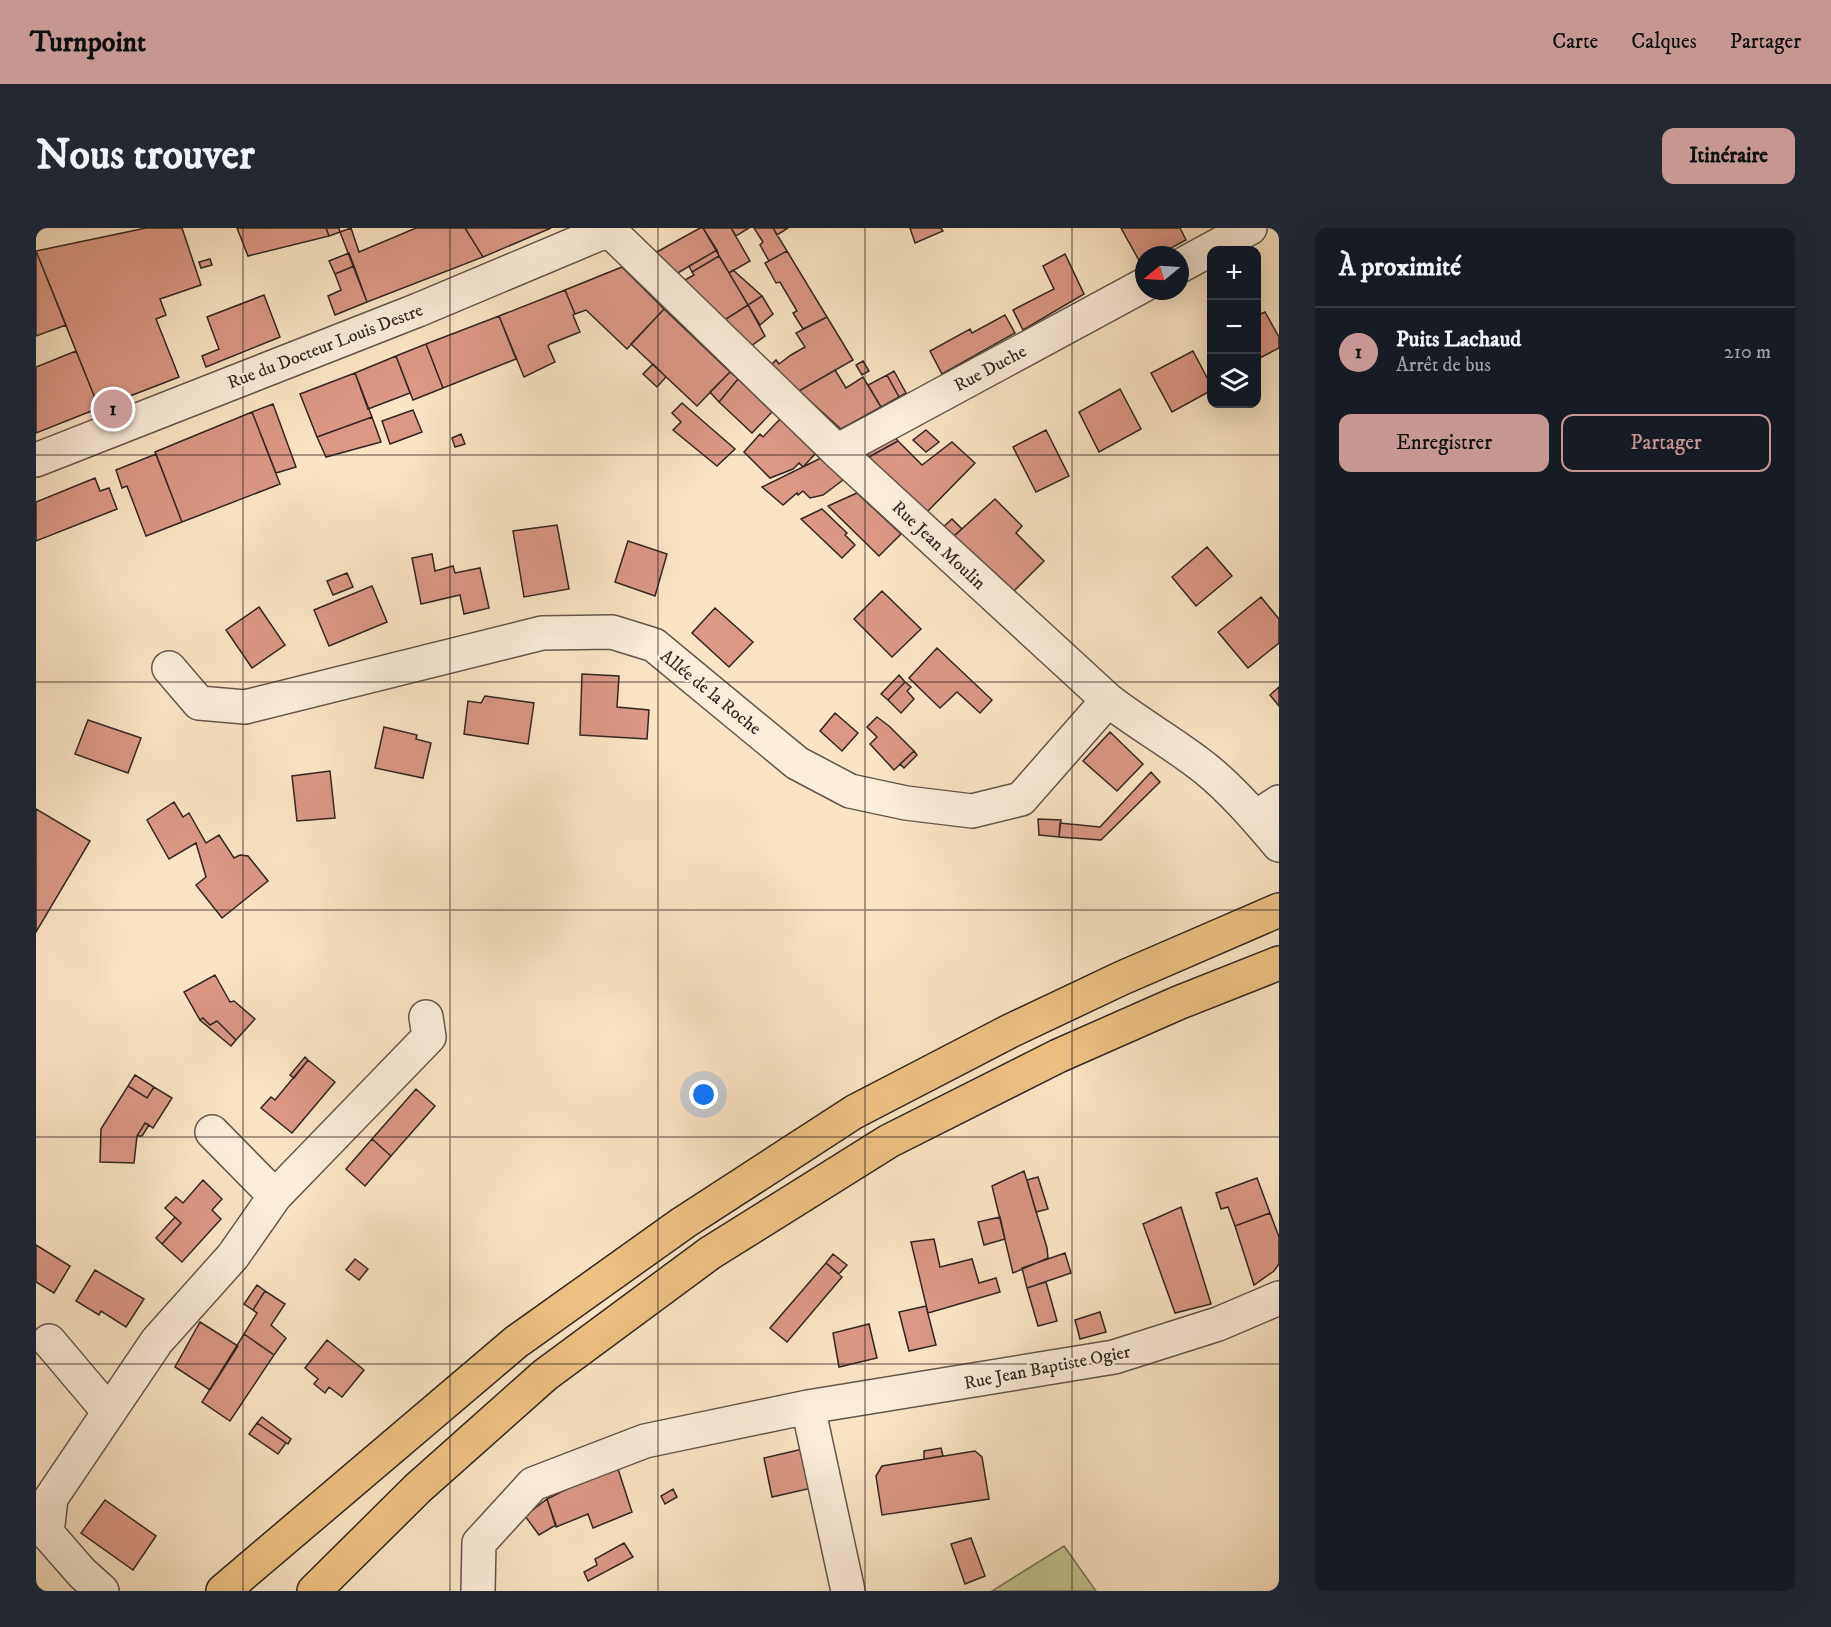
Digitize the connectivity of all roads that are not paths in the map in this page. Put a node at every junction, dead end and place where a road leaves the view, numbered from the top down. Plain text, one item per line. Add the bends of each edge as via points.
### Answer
1 (1251, 228) edge
2 (611, 229) edge
3 (1189, 261) edge
4 (1135, 290) edge
5 (837, 451) junction
6 (36, 460) edge
7 (169, 668) dead end
8 (1108, 700) junction
9 (1268, 810) edge
10 (1279, 845) edge
11 (1279, 910) edge
12 (1279, 963) edge
13 (426, 1017) dead end
14 (212, 1132) dead end
15 (275, 1196) junction
16 (1279, 1298) edge
17 (49, 1341) dead end
18 (808, 1407) junction
19 (109, 1412) junction
20 (102, 1591) edge
21 (223, 1591) edge
22 (314, 1591) edge
23 (478, 1591) edge
24 (848, 1591) edge

1 - 3 street
2 - 5 street, Rue Jean Moulin
2 - 6 street, Rue du Docteur Louis Destre via 418,310
4 - 5 street, Rue Duche
5 - 8 street, Rue Jean Moulin
7 - 8 street, Allée de la Roche via 199,703 245,707 542,633 612,632 654,645 797,763 850,791 972,811 1021,799
8 - 9 street, Rue Jean Moulin
9 - 10 street, Rue Jean Moulin
11 - 21 highway via 1051,1011 854,1112 683,1222 516,1342
12 - 22 highway via 1058,1056 889,1141 710,1253 545,1375 418,1488
13 - 15 street via 429,1037
14 - 15 street
15 - 19 street via 233,1256 157,1341
16 - 18 street, Rue Jean Baptiste Ogier via 1218,1324 1114,1357
17 - 19 street
18 - 23 street, Rue Jean Baptiste Ogier via 645,1441 532,1484 479,1543
18 - 24 street
19 - 20 street via 51,1498 47,1533

